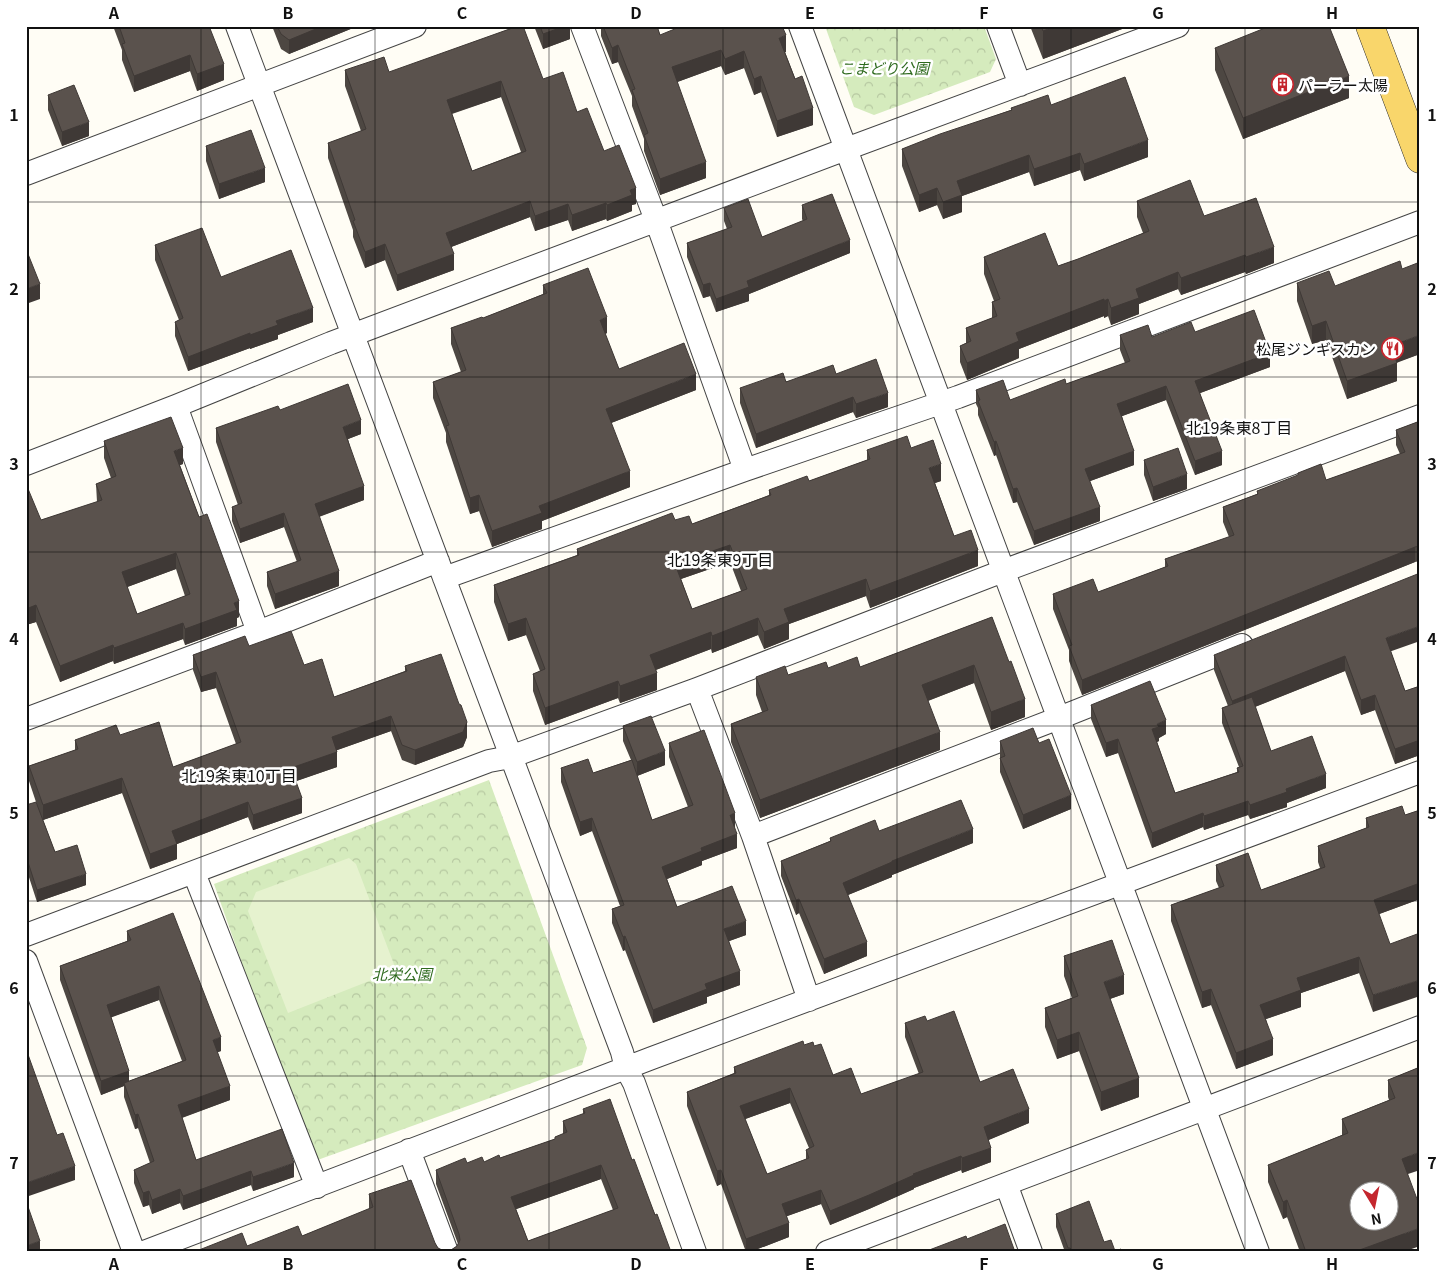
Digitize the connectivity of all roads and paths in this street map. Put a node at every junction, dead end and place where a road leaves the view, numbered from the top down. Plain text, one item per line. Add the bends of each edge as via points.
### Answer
1 (237, 26) edge
2 (415, 26) edge
3 (582, 26) edge
4 (800, 26) edge
5 (998, 26) edge
6 (1178, 26) edge
7 (1370, 26) edge
8 (1020, 85) junction
9 (260, 86) junction
10 (1417, 143) edge
11 (846, 149) junction
12 (26, 174) edge
13 (656, 220) junction
14 (1420, 222) edge
15 (353, 335) junction
16 (942, 402) junction
17 (176, 406) junction
18 (1420, 416) edge
19 (26, 464) edge
20 (745, 470) junction
21 (441, 569) junction
22 (1003, 572) junction
23 (258, 632) junction
24 (1257, 639) edge
25 (697, 689) junction
26 (1058, 718) junction
27 (26, 719) edge
28 (510, 757) junction
29 (1420, 772) edge
30 (753, 836) junction
31 (194, 873) junction
32 (1120, 883) junction
33 (26, 936) edge
34 (26, 961) edge
35 (809, 1000) junction
36 (1420, 1027) edge
37 (626, 1068) junction
38 (1205, 1108) junction
39 (409, 1150) junction
40 (1006, 1184) junction
41 (317, 1187) junction
42 (134, 1252) edge
43 (144, 1252) edge
44 (447, 1252) edge
45 (695, 1252) edge
46 (827, 1252) edge
47 (1031, 1252) edge
48 (1258, 1252) edge

1 - 9 street
2 - 9 street
3 - 13 street
4 - 11 street
5 - 8 street
6 - 8 street
7 - 10 main road
8 - 11 street
9 - 12 street
9 - 15 street
11 - 13 street
11 - 16 street
13 - 15 street
13 - 20 street
14 - 16 street
15 - 17 street
15 - 21 street
16 - 20 street
16 - 22 street
17 - 19 street
17 - 23 street
18 - 22 street
20 - 21 street
21 - 23 street
21 - 28 street
22 - 25 street
22 - 26 street
23 - 27 street
24 - 26 street
25 - 28 street
25 - 30 street
26 - 30 street
26 - 32 street
28 - 31 street via 489,761
28 - 37 street
29 - 32 street
30 - 35 street
31 - 33 street
31 - 41 street
32 - 35 street
32 - 38 street
34 - 42 street
35 - 37 street
36 - 38 street
37 - 39 street
37 - 45 street
38 - 40 street
38 - 48 street
39 - 41 street
39 - 44 street
40 - 46 street
40 - 47 street
41 - 43 street

